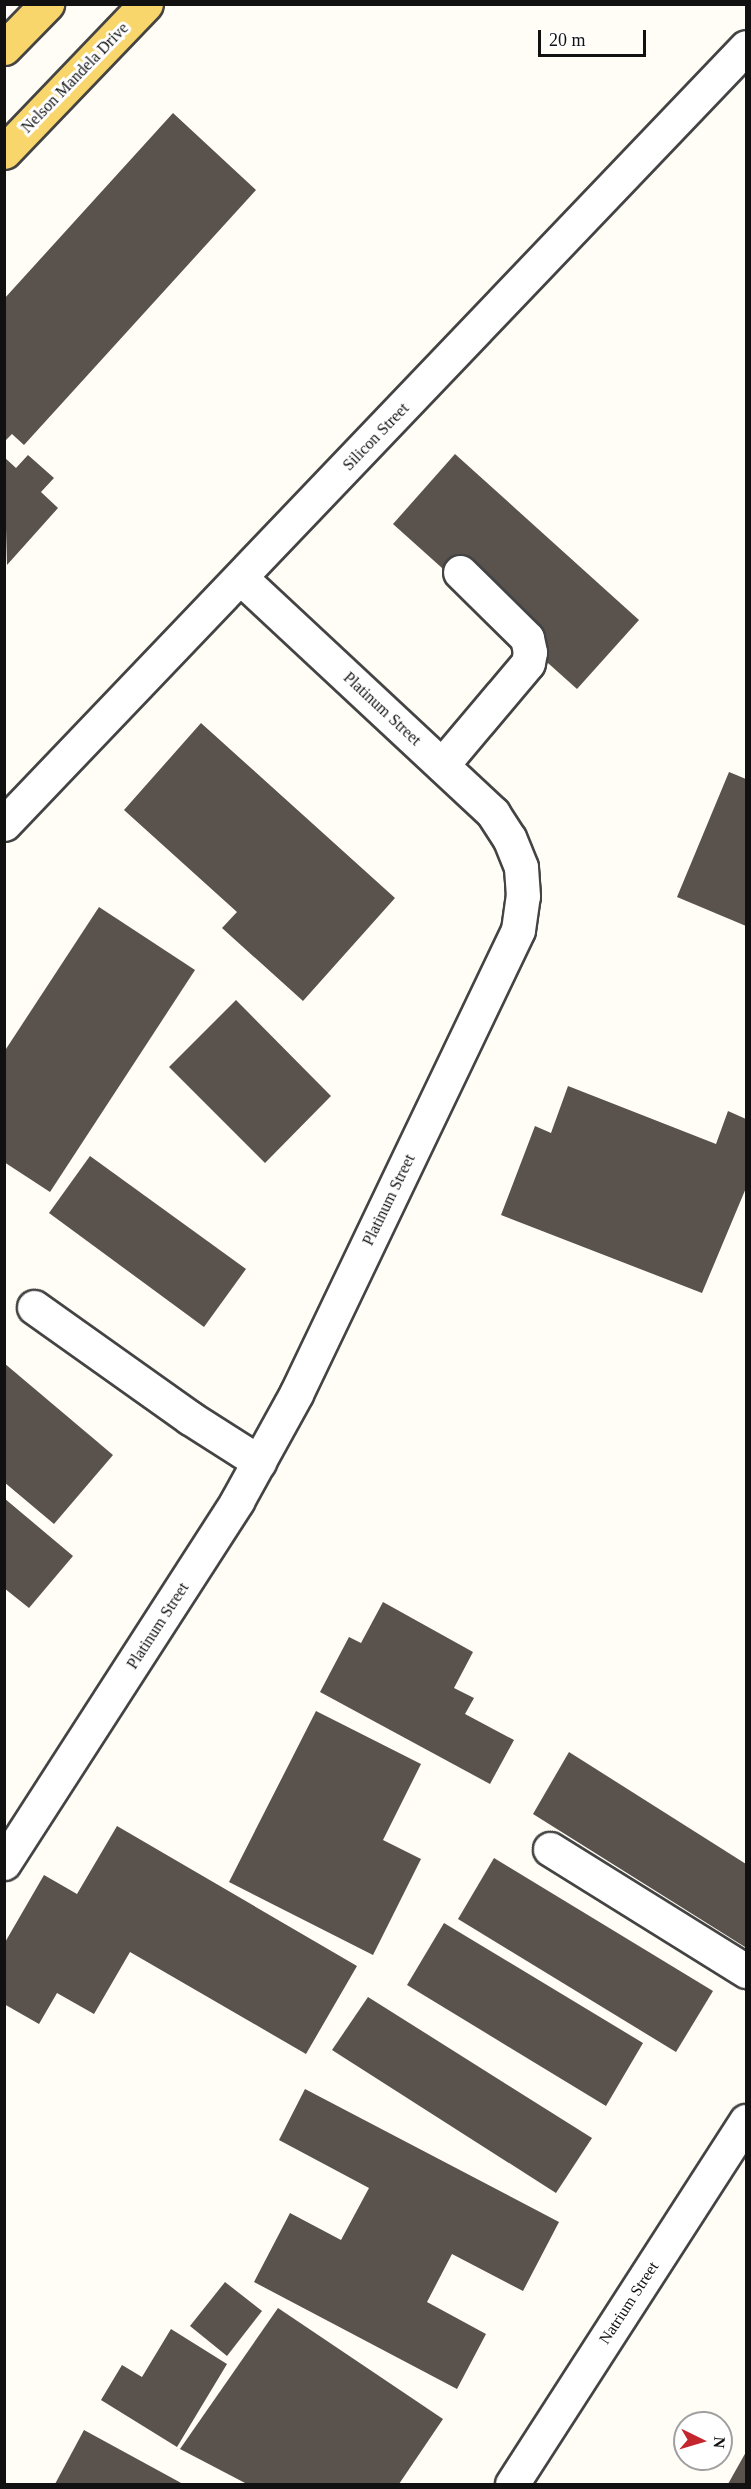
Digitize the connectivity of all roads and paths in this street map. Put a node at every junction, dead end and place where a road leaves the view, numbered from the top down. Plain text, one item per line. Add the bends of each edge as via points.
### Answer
1 (47, 4) edge
2 (146, 4) edge
3 (747, 47) edge
4 (4, 48) edge
5 (4, 152) edge
6 (460, 572) dead end
7 (242, 579) junction
8 (442, 765) junction
9 (4, 824) edge
10 (34, 1307) dead end
11 (259, 1462) junction
12 (550, 1850) dead end
13 (4, 1863) edge
14 (747, 1971) edge
15 (747, 2121) edge
16 (512, 2484) edge

1 - 4 main road
2 - 5 main road, Nelson Mandela Drive
3 - 7 street, Silicon Street
6 - 8 street via 527,638 530,652 528,663
7 - 8 street, Platinum Street
7 - 9 street, Silicon Street
8 - 11 street, Platinum Street via 493,813 509,838 521,867 524,896 518,930 296,1394
10 - 11 street
11 - 13 street, Platinum Street via 156,1630
12 - 14 street
15 - 16 street, Natrium Street

